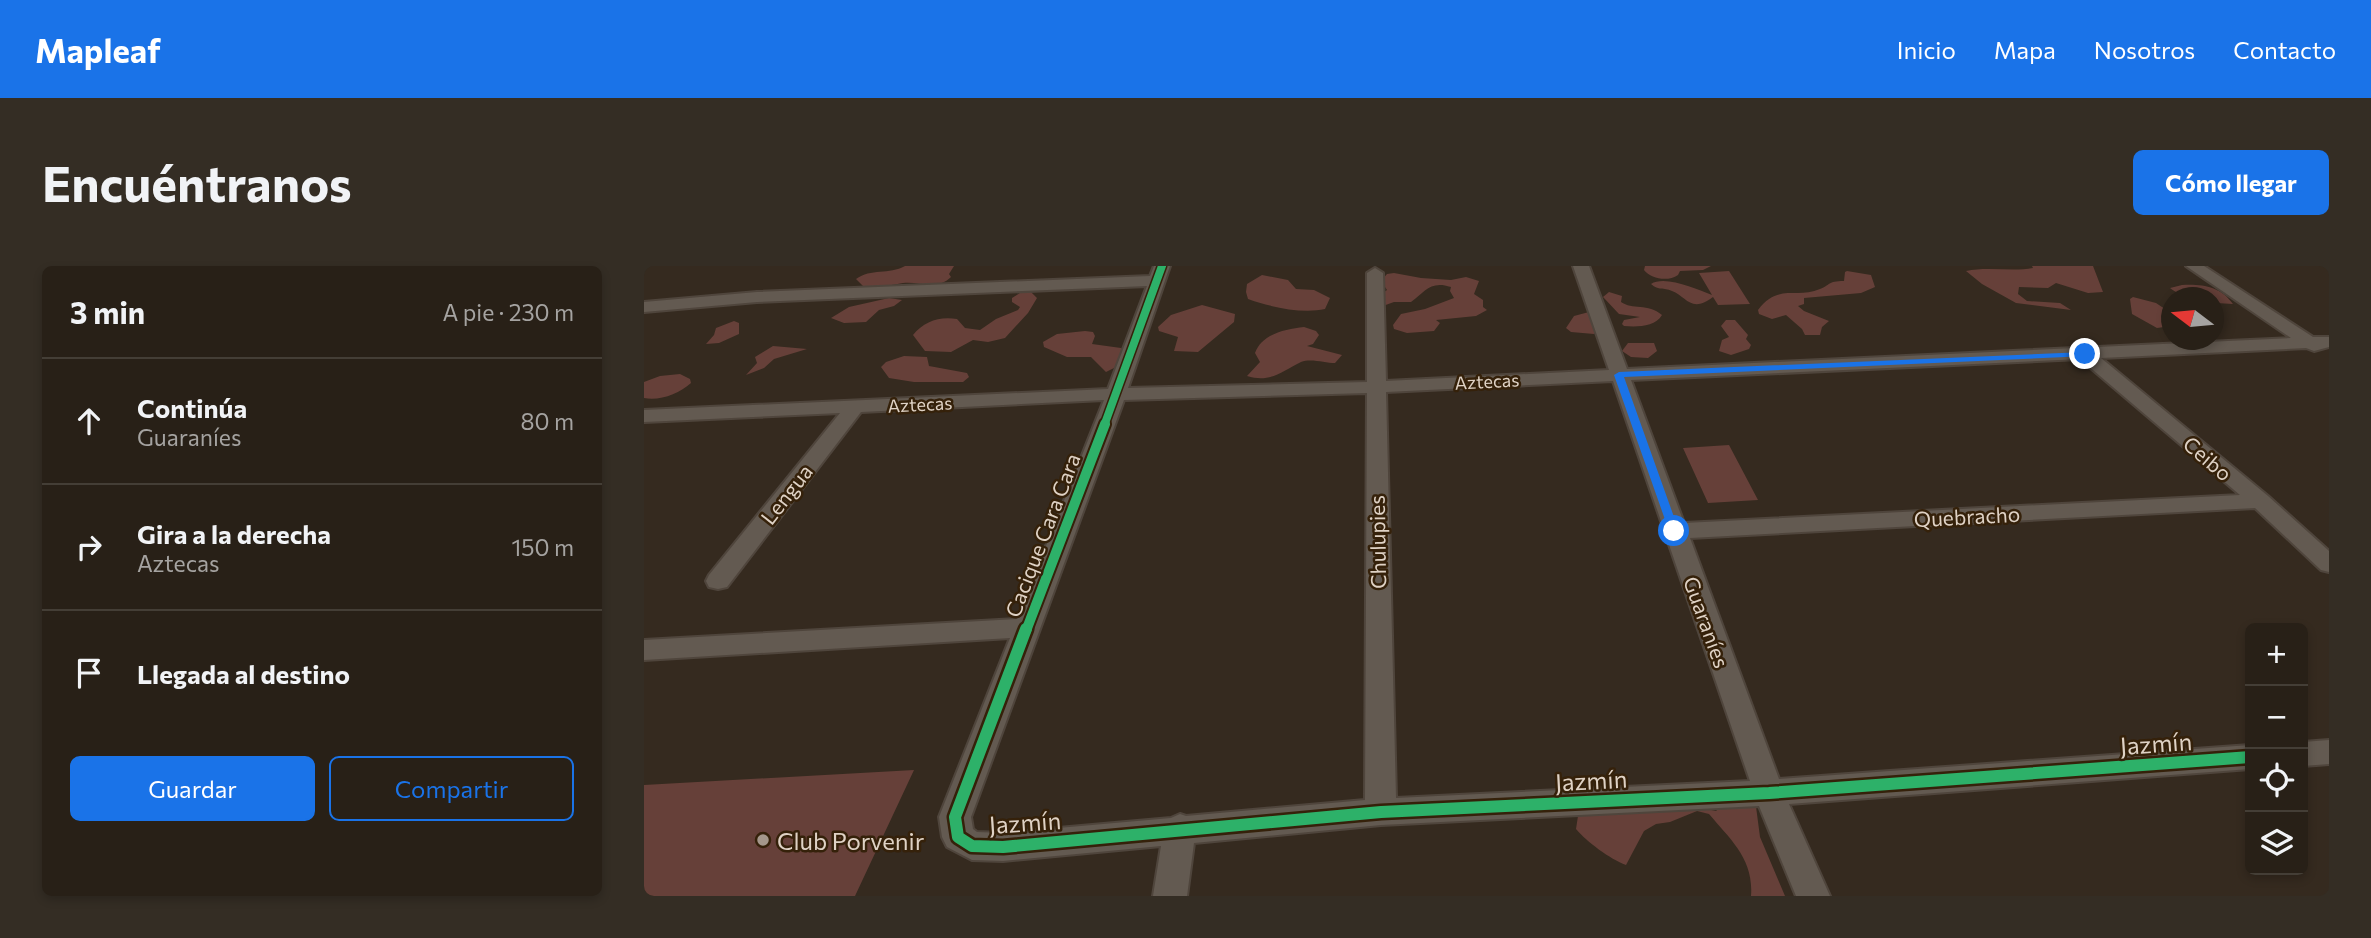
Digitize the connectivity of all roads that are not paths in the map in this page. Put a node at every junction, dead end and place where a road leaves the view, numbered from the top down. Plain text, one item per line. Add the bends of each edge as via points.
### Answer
1 (1581, 266) edge
2 (2194, 266) edge
3 (1375, 273) dead end
4 (1159, 274) edge
5 (644, 307) edge
6 (2319, 343) edge
7 (2085, 354) junction
8 (2329, 356) edge
9 (1619, 375) junction
10 (1374, 387) junction
11 (1116, 394) junction
12 (855, 407) junction
13 (644, 416) edge
14 (2260, 501) junction
15 (1674, 531) junction
16 (2329, 564) edge
17 (718, 580) dead end
18 (1027, 628) junction
19 (644, 650) edge
20 (2329, 752) edge
21 (2308, 754) edge
22 (2245, 757) edge
23 (1769, 793) junction
24 (1381, 812) junction
25 (956, 817) joint
26 (1180, 828) junction
27 (1170, 896) edge
28 (1813, 896) edge

1 - 9 street, Guaraníes
2 - 6 street
3 - 10 street, Chulupies
4 - 5 street
4 - 11 street, Cacique Cara Cara
6 - 7 street, Aztecas
6 - 8 street
7 - 9 street, Aztecas
7 - 14 street, Ceibo
9 - 10 street, Aztecas
9 - 15 street, Guaraníes
10 - 11 street, Aztecas
10 - 24 street, Chulupies
11 - 12 street, Aztecas
11 - 18 street, Cacique Cara Cara
12 - 13 street, Aztecas
12 - 17 street, Lengua
14 - 15 street, Quebracho
14 - 16 street, Ceibo
15 - 23 street, Guaraníes
18 - 19 street
18 - 25 street, Cacique Cara Cara
20 - 21 street
22 - 23 street, Jazmín
23 - 24 street, Jazmín
23 - 28 street, Guaraníes
24 - 26 street, Jazmín
25 - 26 street, Jazmín via 957,837 972,846 1003,847
26 - 27 street

